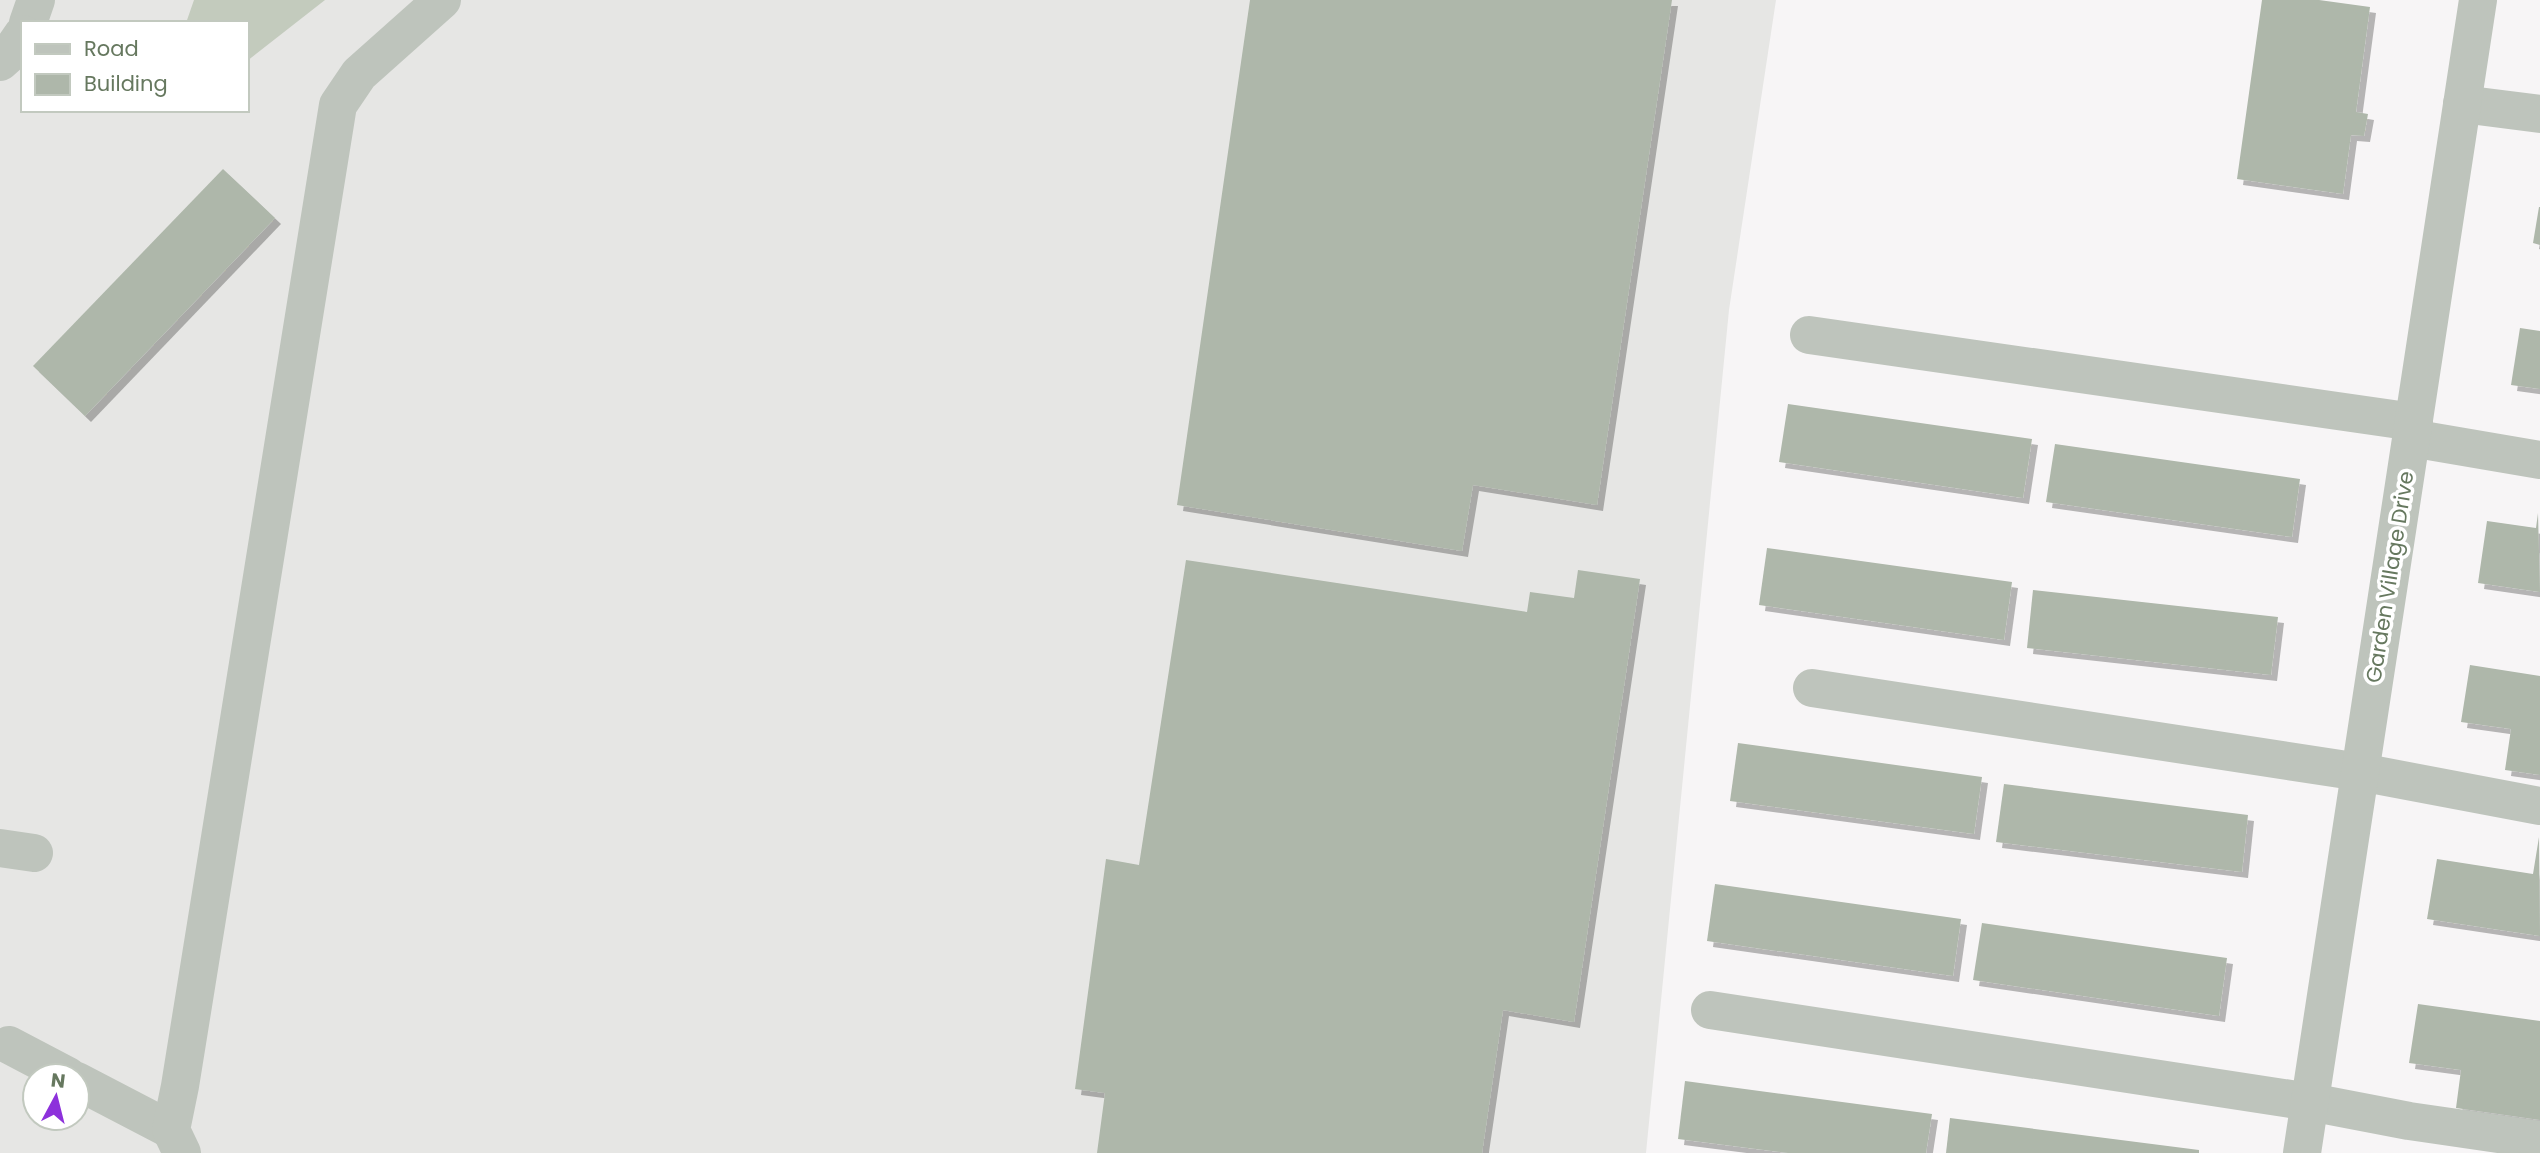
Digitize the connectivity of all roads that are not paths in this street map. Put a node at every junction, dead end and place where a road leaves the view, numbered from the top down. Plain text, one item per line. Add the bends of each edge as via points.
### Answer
1 (36, 0) edge
2 (442, 0) edge
3 (2478, 0) edge
4 (29, 21) edge
5 (21, 37) edge
6 (0, 62) edge
7 (2462, 104) junction
8 (2540, 114) edge
9 (1809, 335) dead end
10 (2412, 430) junction
11 (2540, 460) edge
12 (1812, 688) dead end
13 (2360, 772) junction
14 (2540, 806) edge
15 (1710, 1010) dead end
16 (9, 1045) dead end
17 (41, 1062) edge
18 (91, 1089) edge
19 (2310, 1102) junction
20 (2540, 1140) edge
21 (176, 1141) edge
22 (2302, 1153) edge

1 - 4 street
2 - 21 street via 359,74 338,105 182,1072
3 - 7 street, Garden Village Drive
5 - 6 street
7 - 8 street
7 - 10 street, Garden Village Drive
9 - 10 street
10 - 11 street
10 - 13 street, Garden Village Drive
12 - 13 street
13 - 14 street
13 - 19 street, Garden Village Drive
15 - 19 street
16 - 17 street
18 - 21 street
19 - 20 street
19 - 22 street, Garden Village Drive

